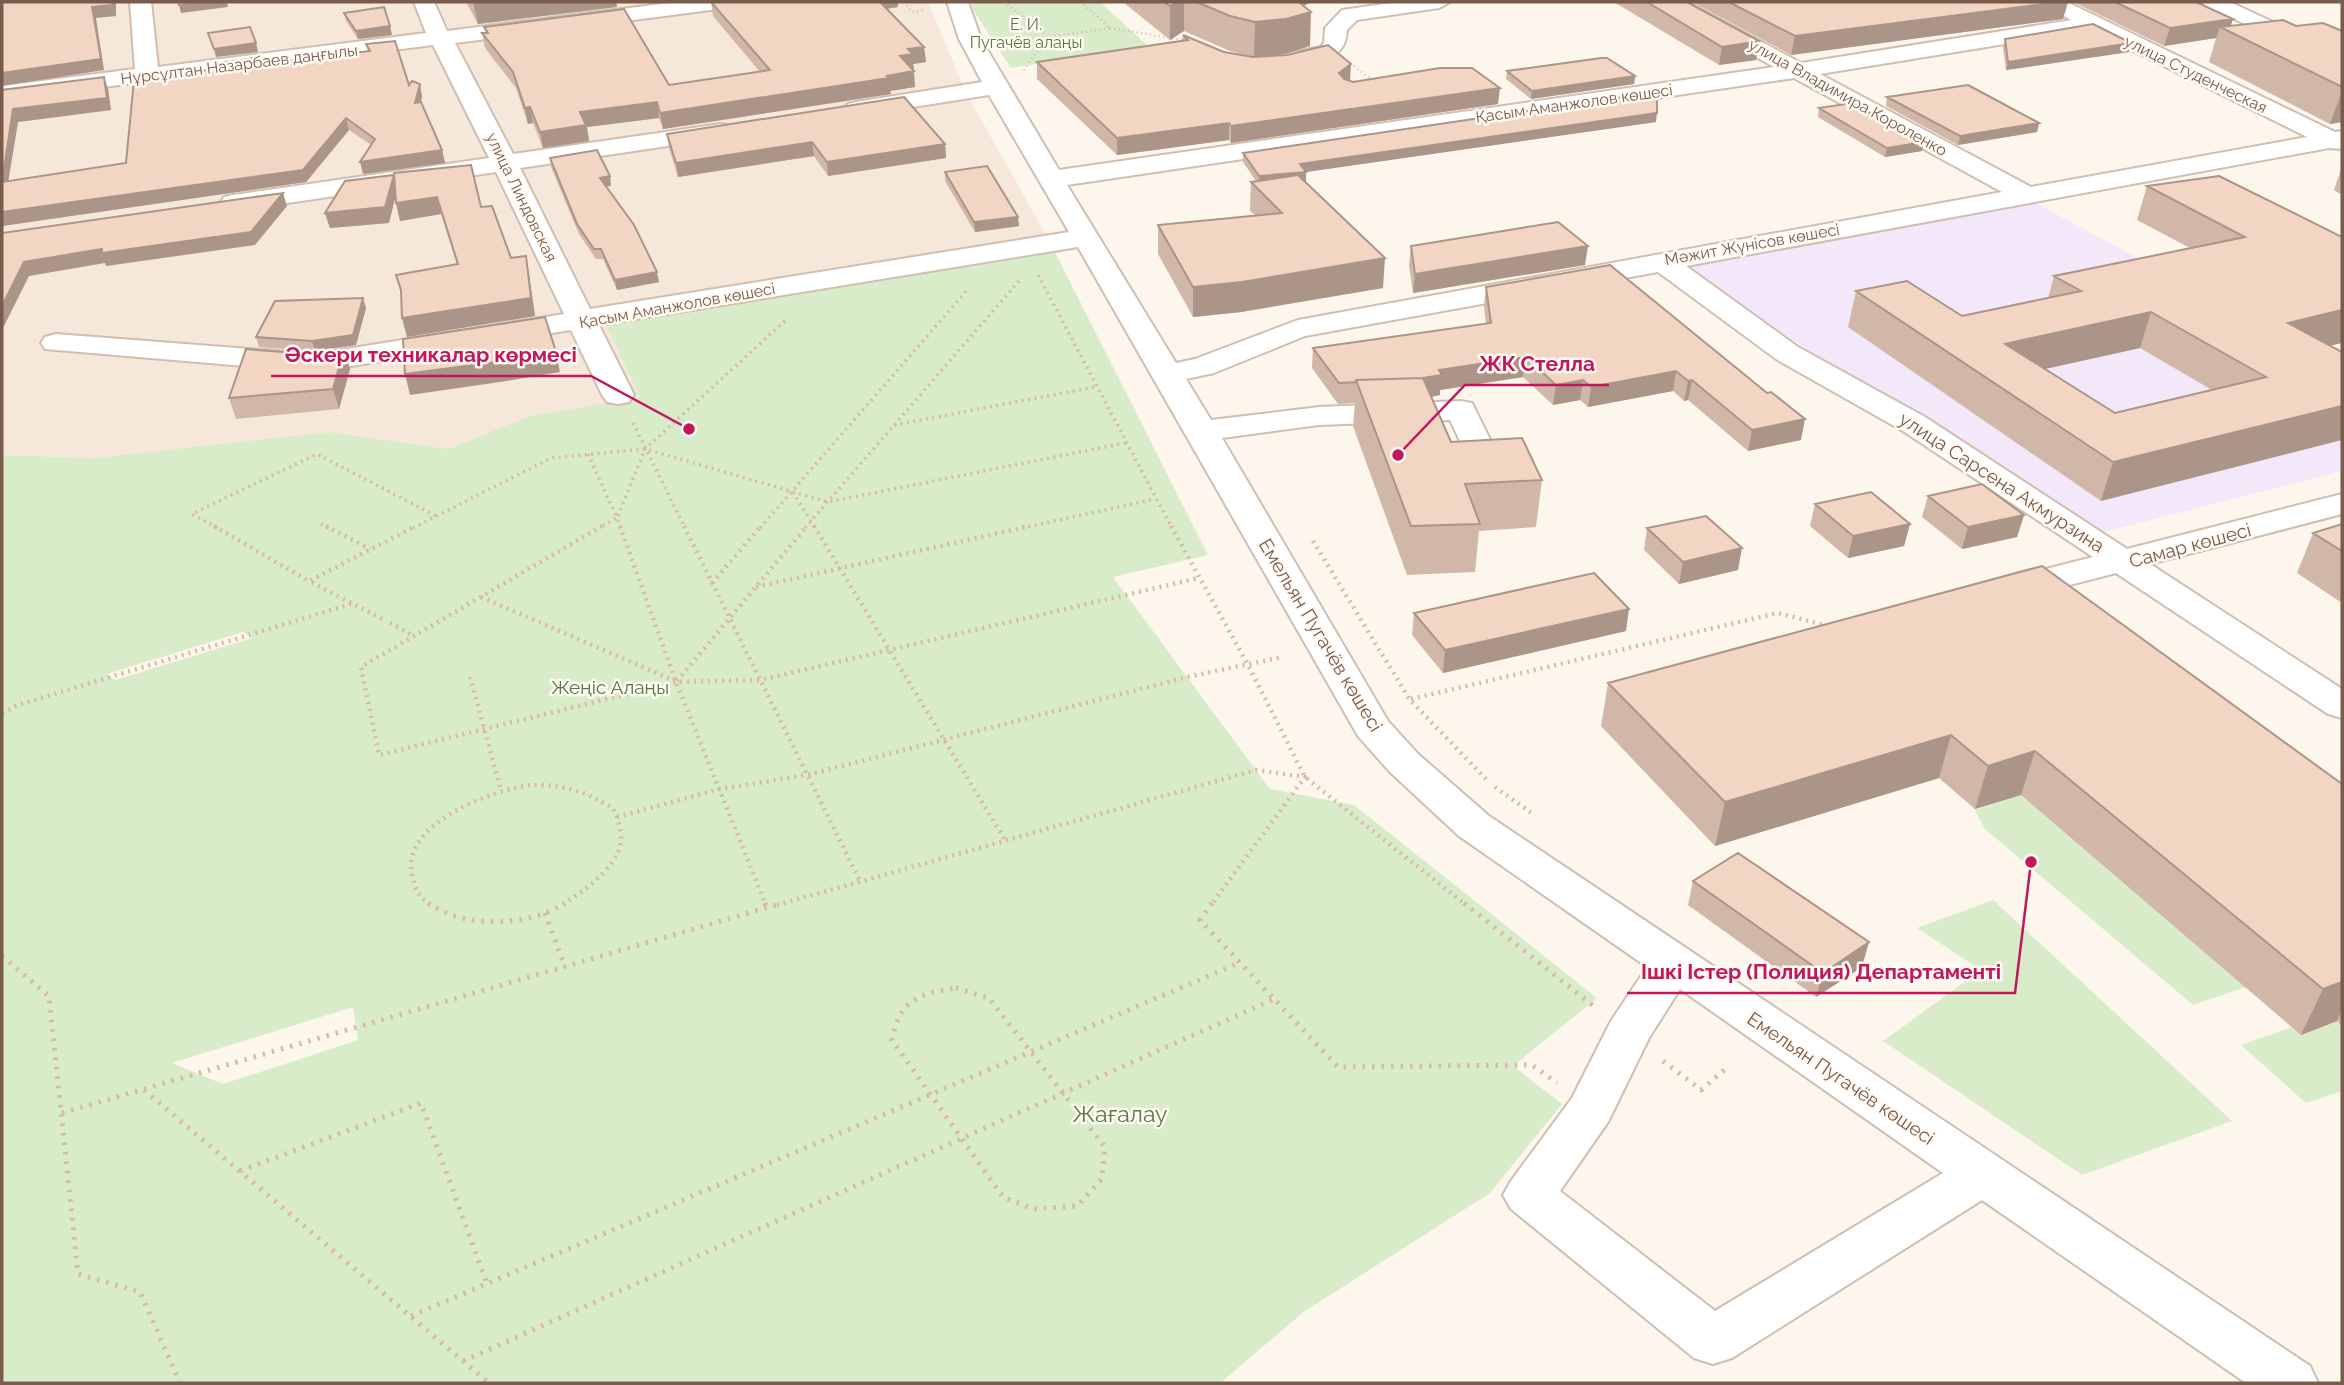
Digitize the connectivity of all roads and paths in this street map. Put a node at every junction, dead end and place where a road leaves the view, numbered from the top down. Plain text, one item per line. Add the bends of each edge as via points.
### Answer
1 (140, 2) edge
2 (424, 2) edge
3 (726, 2) edge
4 (904, 2) edge
5 (957, 2) edge
6 (1004, 2) edge
7 (1081, 2) edge
8 (1439, 2) edge
9 (1672, 2) edge
10 (2051, 2) edge
11 (2213, 2) edge
12 (926, 10) dead end
13 (2094, 23) junction
14 (1110, 28) junction
15 (1048, 37) junction
16 (439, 39) junction
17 (1182, 40) edge
18 (2342, 62) edge
19 (1261, 64) edge
20 (1800, 70) junction
21 (1023, 71) dead end
22 (147, 75) junction
23 (996, 87) junction
24 (2, 93) edge
25 (1504, 94) dead end
26 (1525, 110) junction
27 (833, 113) edge
28 (738, 128) edge
29 (2338, 141) edge
30 (507, 164) junction
31 (1053, 179) junction
32 (2024, 194) junction
33 (207, 207) edge
34 (1087, 237) junction
35 (1002, 251) junction
36 (1661, 261) junction
37 (1024, 275) dead end
38 (830, 279) junction
39 (581, 322) junction
40 (56, 343) dead end
41 (1168, 374) junction
42 (1095, 387) dead end
43 (618, 395) joint
44 (894, 425) junction
45 (1202, 431) junction
46 (1125, 443) dead end
47 (645, 449) junction
48 (588, 454) junction
49 (1489, 470) edge
50 (792, 492) junction
51 (1155, 499) dead end
52 (828, 502) junction
53 (2342, 504) edge
54 (436, 516) junction
55 (617, 517) junction
56 (811, 522) junction
57 (321, 524) dead end
58 (371, 550) junction
59 (2128, 562) junction
60 (839, 569) junction
61 (1199, 578) dead end
62 (309, 581) junction
63 (712, 583) junction
64 (754, 587) junction
65 (481, 597) junction
66 (1975, 598) edge
67 (352, 604) junction
68 (730, 615) junction
69 (382, 619) dead end
70 (390, 624) dead end
71 (1832, 627) edge
72 (414, 636) junction
73 (888, 650) junction
74 (1283, 657) dead end
75 (470, 677) dead end
76 (760, 680) junction
77 (676, 682) junction
78 (1410, 699) dead end
79 (2342, 706) edge
80 (2, 713) edge
81 (484, 729) junction
82 (944, 741) junction
83 (807, 775) junction
84 (720, 789) junction
85 (501, 790) junction
86 (617, 817) junction
87 (1005, 841) junction
88 (860, 881) junction
89 (767, 908) junction
90 (545, 913) junction
91 (2, 956) edge
92 (1239, 963) junction
93 (1673, 963) junction
94 (565, 967) junction
95 (1274, 999) junction
96 (1031, 1052) junction
97 (144, 1090) junction
98 (1062, 1093) junction
99 (930, 1095) junction
100 (1591, 1109) junction
101 (62, 1113) junction
102 (961, 1139) junction
103 (239, 1171) junction
104 (1982, 1174) junction
105 (486, 1284) junction
106 (411, 1316) junction
107 (463, 1361) junction
108 (180, 1383) edge
109 (489, 1383) edge
110 (2290, 1383) edge

1 - 22 street
2 - 16 street, улица Линдовская
3 - 16 street, Нұрсұлтан Назарбаев даңғылы
4 - 12 path via 912,12
5 - 23 street, Емельян Пугачёв көшесі via 970,39
6 - 15 path
7 - 14 path
8 - 19 street via 1350,15 1336,28 1335,45 1328,51
9 - 20 street, улица Владимира Короленко
10 - 13 street, улица Студенческая
11 - 18 street
13 - 20 street, Қасым Аманжолов көшесі
13 - 29 street, улица Студенческая
14 - 15 path
14 - 17 path
15 - 21 path
16 - 22 street, Нұрсұлтан Назарбаев даңғылы
16 - 30 street, улица Линдовская via 449,50
20 - 26 street, Қасым Аманжолов көшесі
20 - 32 street, улица Владимира Короленко
22 - 24 street, Нұрсұлтан Назарбаев даңғылы
23 - 27 street
23 - 31 street, Емельян Пугачёв көшесі
25 - 26 street
26 - 31 street, Қасым Аманжолов көшесі
28 - 30 street
29 - 32 street, Мәжит Жүнісов көшесі
30 - 33 street
30 - 39 street, улица Линдовская
31 - 34 street, Емельян Пугачёв көшесі
32 - 36 street, Мәжит Жүнісов көшесі
34 - 35 street, Қасым Аманжолов көшесі
34 - 41 street, Емельян Пугачёв көшесі
35 - 38 street, Қасым Аманжолов көшесі
35 - 50 path
36 - 41 street, Мәжит Жүнісов көшесі via 1298,329 1203,367
36 - 59 street, улица Сарсена Акмурзина via 1787,353 1914,424 2084,538
37 - 44 path
38 - 39 street, Қасым Аманжолов көшесі
38 - 47 path
39 - 40 street, Қасым Аманжолов көшесі via 316,363
39 - 43 street, улица Линдовская
41 - 45 street, Емельян Пугачёв көшесі
42 - 44 path
43 - 47 path
44 - 52 path
45 - 49 street via 1319,416 1461,410
45 - 93 street, Емельян Пугачёв көшесі via 1372,727 1404,763 1474,826
46 - 52 path
47 - 48 path
47 - 50 path
47 - 55 path
47 - 63 path
48 - 54 path via 551,458
48 - 55 path
50 - 52 path
50 - 56 path
50 - 63 path
51 - 60 path
52 - 56 path
53 - 59 street, Самар көшесі
54 - 58 path
54 - 62 path via 317,454 192,514
55 - 65 path
55 - 77 path
56 - 60 path
56 - 64 path
57 - 58 path
58 - 62 path
59 - 66 street, Самар көшесі
59 - 79 street, улица Сарсена Акмурзина
60 - 64 path
60 - 73 path
61 - 73 path
62 - 67 path
63 - 68 path
64 - 68 path
65 - 72 path
65 - 77 path
67 - 69 path
67 - 80 path
68 - 76 path
68 - 77 path
70 - 72 path
71 - 78 path via 1777,613
72 - 81 path via 361,667 379,755
73 - 76 path
73 - 82 path
74 - 82 path via 1187,677
75 - 81 path
76 - 77 path
76 - 83 path
77 - 81 path
77 - 84 path
81 - 85 path
82 - 83 path
82 - 87 path
83 - 84 path
83 - 88 path
84 - 86 path
84 - 89 path
85 - 86 path via 568,787 595,796
85 - 90 path via 455,809 432,827 413,859 412,881 423,899 458,918 508,920
86 - 90 path via 622,844 603,878 577,898
87 - 88 path
87 - 92 path via 1256,770 1305,777 1200,920
88 - 89 path
89 - 94 path
90 - 94 path
91 - 101 path via 50,996
92 - 95 path
92 - 96 path
93 - 100 street via 1628,1033
93 - 104 street, Емельян Пугачёв көшесі
94 - 97 path
95 - 98 path
95 - 100 path via 1338,1067 1532,1065
96 - 98 path
96 - 99 path
96 - 99 path via 989,998 956,988 920,993 895,1018 892,1040
97 - 101 path
97 - 103 path
98 - 102 path
98 - 102 path via 1105,1147 1102,1179 1077,1206 1033,1209 1003,1197
99 - 102 path
99 - 105 path
100 - 104 street via 1529,1195 1713,1341
101 - 108 path via 78,1275 140,1292
102 - 107 path
103 - 105 path via 421,1103
103 - 106 path
104 - 110 street, Емельян Пугачёв көшесі
105 - 106 path
106 - 107 path
107 - 109 path

